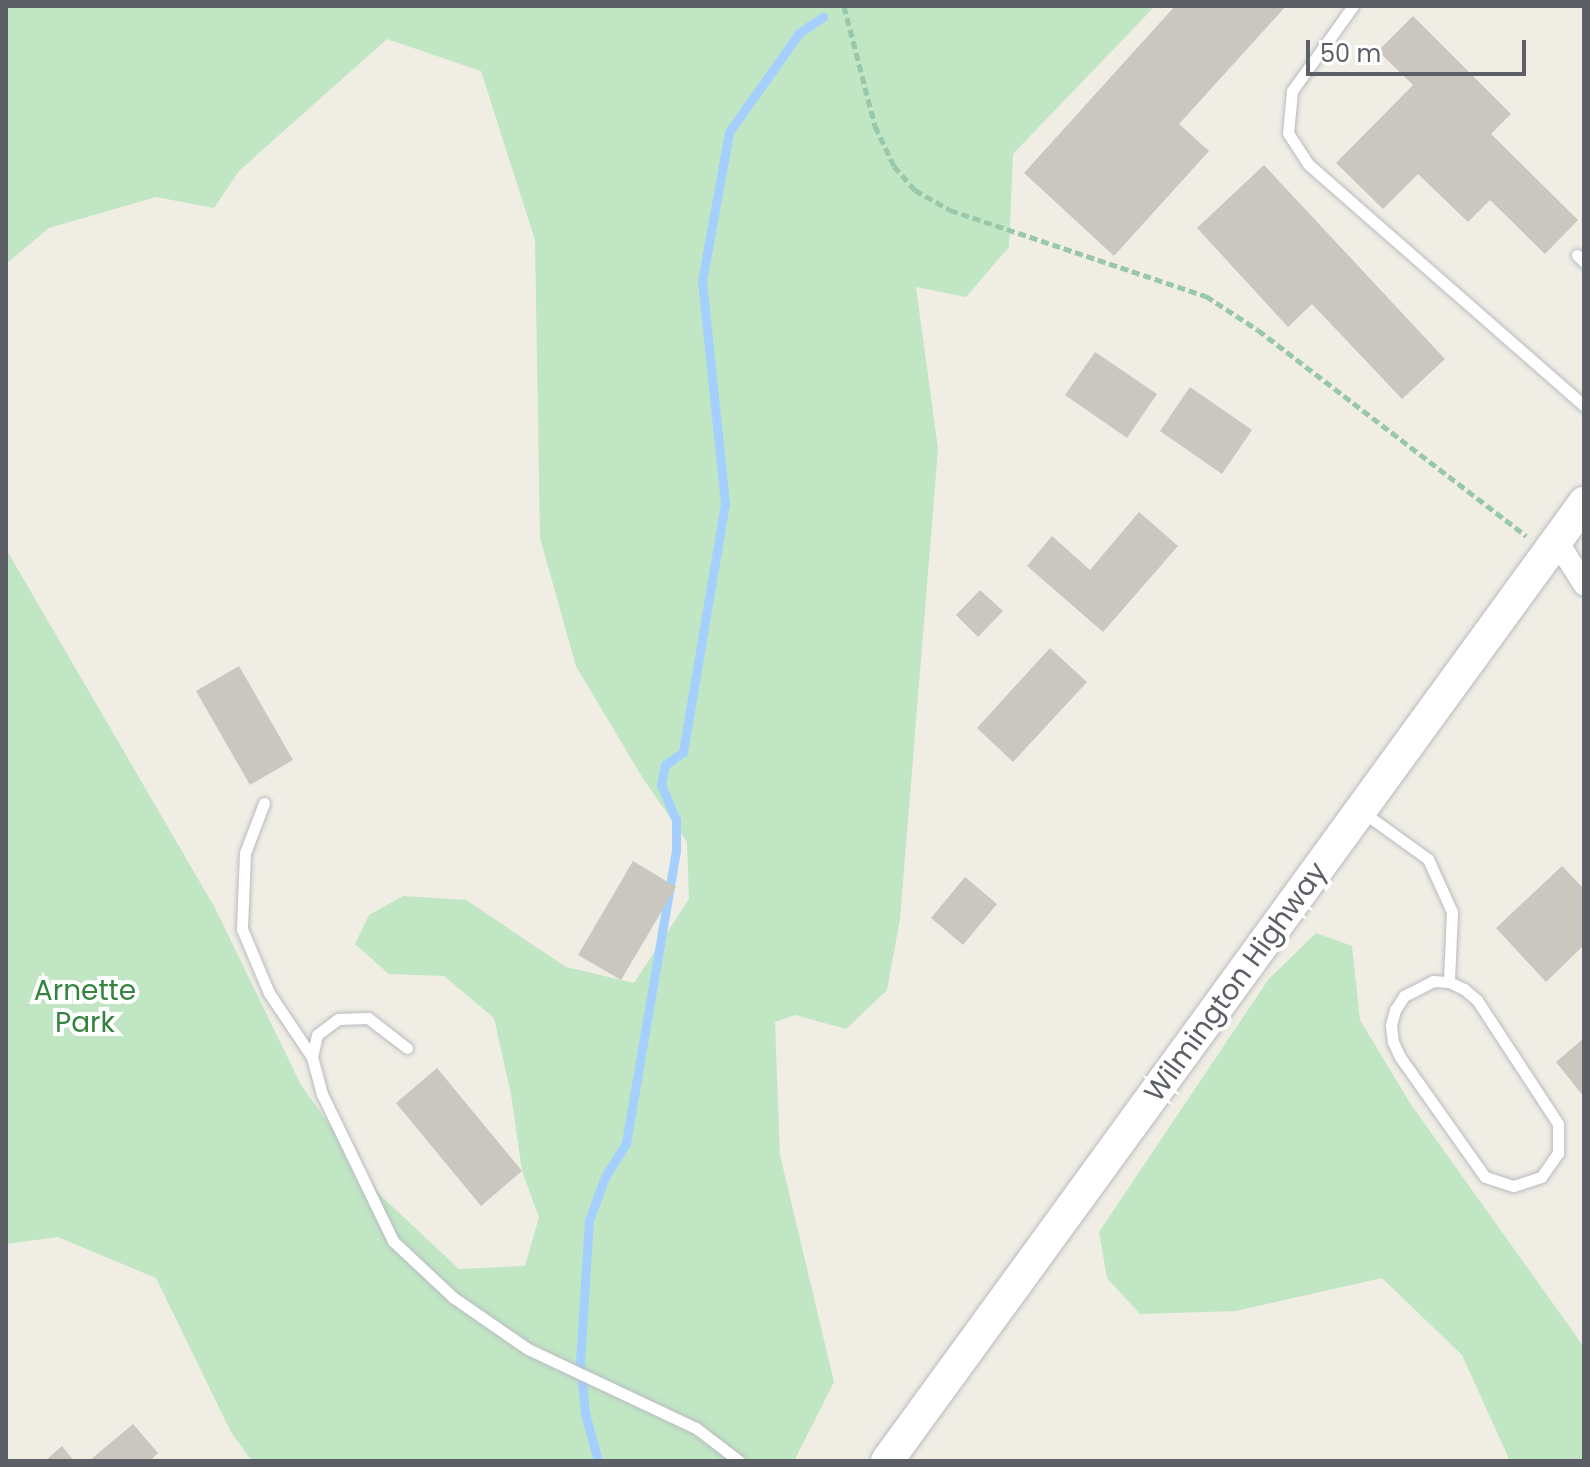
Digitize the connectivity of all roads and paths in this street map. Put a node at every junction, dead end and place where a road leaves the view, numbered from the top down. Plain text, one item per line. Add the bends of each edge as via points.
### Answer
1 (844, 6) edge
2 (1353, 6) edge
3 (1584, 406) edge
4 (1584, 503) edge
5 (1554, 548) junction
6 (1584, 584) edge
7 (264, 803) dead end
8 (1361, 811) junction
9 (1449, 982) junction
10 (407, 1048) dead end
11 (312, 1057) junction
12 (739, 1461) edge
13 (887, 1461) edge

1 - 5 path via 875,126 894,166 915,190 950,210 1206,296
2 - 3 lane via 1292,91 1288,133 1308,164
4 - 5 street, Wilmington Highway
5 - 6 street
5 - 8 street, Wilmington Highway
7 - 11 lane via 245,853 242,929 269,993
8 - 9 lane via 1428,859 1452,912
8 - 13 street, Wilmington Highway
9 - 9 lane via 1433,981 1404,996 1391,1025 1393,1042 1485,1177 1498,1184 1528,1184 1552,1166 1561,1139 1558,1124 1477,1000
10 - 11 lane via 368,1018 338,1019 317,1035
11 - 12 lane via 322,1094 393,1241 454,1298 528,1349 696,1428

